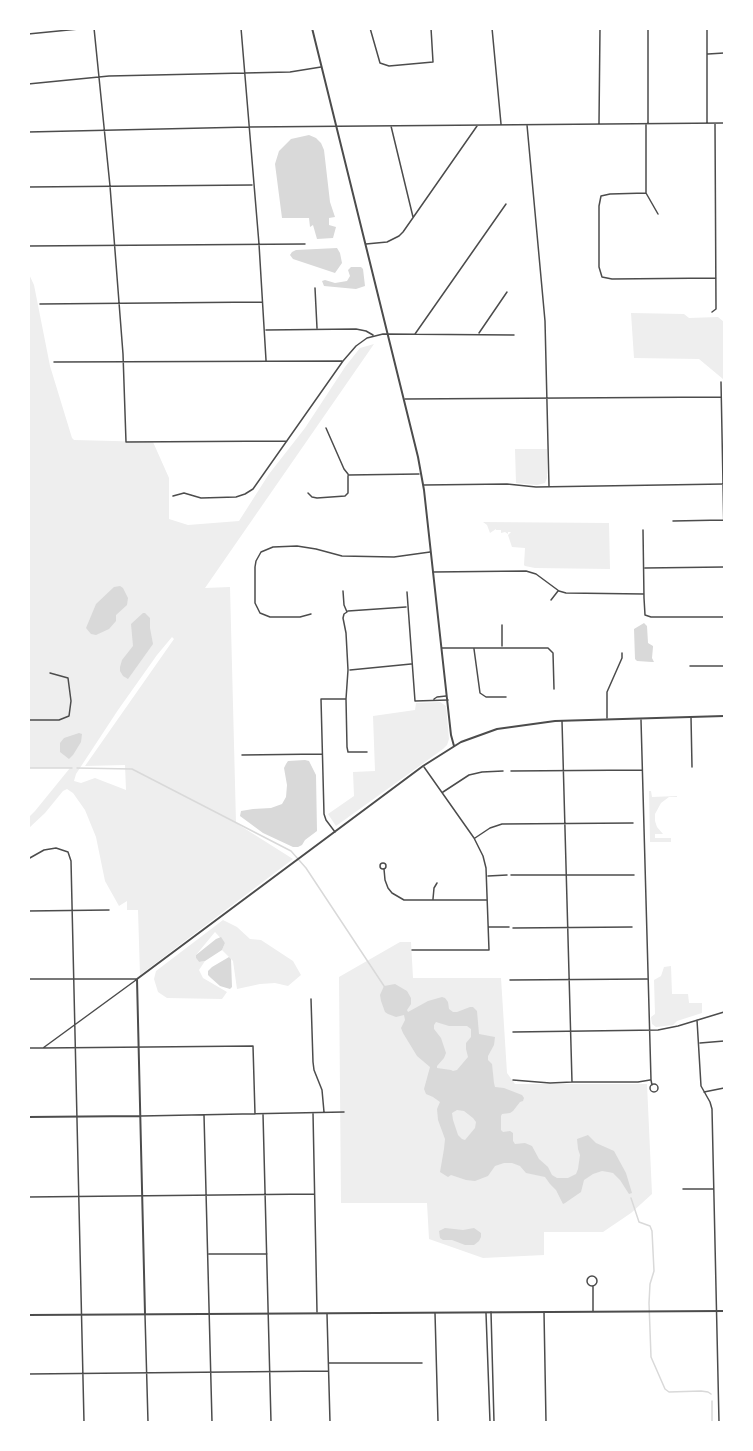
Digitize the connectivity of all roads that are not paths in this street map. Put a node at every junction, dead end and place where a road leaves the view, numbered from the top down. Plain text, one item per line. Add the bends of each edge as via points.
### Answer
1 (89, 28) edge
2 (94, 28) edge
3 (241, 28) edge
4 (312, 28) edge
5 (370, 28) edge
6 (431, 28) edge
7 (492, 28) edge
8 (600, 28) edge
9 (648, 28) edge
10 (707, 28) edge
11 (28, 34) edge
12 (724, 53) edge
13 (707, 54) junction
14 (321, 67) junction
15 (245, 73) junction
16 (99, 77) junction
17 (28, 84) edge
18 (715, 123) junction
19 (724, 123) edge
20 (527, 124) junction
21 (599, 124) junction
22 (647, 124) junction
23 (707, 124) junction
24 (477, 125) junction
25 (501, 125) junction
26 (336, 126) junction
27 (391, 126) junction
28 (249, 127) junction
29 (104, 130) junction
30 (28, 132) edge
31 (253, 185) junction
32 (110, 186) junction
33 (28, 188) edge
34 (646, 193) junction
35 (506, 204) dead end
36 (658, 214) dead end
37 (414, 218) junction
38 (259, 244) junction
39 (305, 244) dead end
40 (365, 244) junction
41 (114, 245) junction
42 (28, 246) edge
43 (716, 278) junction
44 (315, 288) dead end
45 (507, 292) dead end
46 (263, 302) junction
47 (119, 303) junction
48 (40, 304) dead end
49 (712, 312) dead end
50 (317, 329) junction
51 (265, 330) junction
52 (388, 334) junction
53 (415, 334) junction
54 (478, 334) junction
55 (514, 335) dead end
56 (374, 336) junction
57 (266, 360) junction
58 (343, 361) junction
59 (54, 362) dead end
60 (124, 362) junction
61 (721, 382) dead end
62 (547, 398) junction
63 (721, 398) junction
64 (404, 399) junction
65 (326, 428) dead end
66 (287, 441) junction
67 (421, 474) junction
68 (348, 475) junction
69 (724, 484) edge
70 (423, 485) junction
71 (549, 486) junction
72 (308, 493) dead end
73 (173, 496) dead end
74 (724, 520) edge
75 (673, 521) dead end
76 (643, 530) dead end
77 (724, 536) edge
78 (431, 552) junction
79 (724, 567) edge
80 (644, 568) junction
81 (433, 572) junction
82 (343, 591) dead end
83 (559, 591) junction
84 (407, 592) dead end
85 (644, 594) junction
86 (551, 600) dead end
87 (407, 608) junction
88 (347, 612) junction
89 (310, 614) dead end
90 (724, 616) edge
91 (502, 625) dead end
92 (502, 647) junction
93 (442, 648) junction
94 (474, 648) junction
95 (622, 653) dead end
96 (412, 664) junction
97 (690, 666) dead end
98 (724, 666) edge
99 (348, 670) junction
100 (50, 673) dead end
101 (554, 689) dead end
102 (506, 697) dead end
103 (447, 698) junction
104 (346, 699) junction
105 (724, 716) edge
106 (691, 717) junction
107 (607, 719) junction
108 (641, 719) junction
109 (28, 720) edge
110 (562, 721) junction
111 (454, 746) junction
112 (367, 752) dead end
113 (323, 754) junction
114 (242, 755) dead end
115 (423, 766) junction
116 (692, 767) dead end
117 (642, 770) junction
118 (503, 771) dead end
119 (511, 771) dead end
120 (563, 771) junction
121 (442, 793) junction
122 (565, 823) junction
123 (633, 823) dead end
124 (335, 832) junction
125 (474, 838) junction
126 (28, 859) edge
127 (384, 869) dead end
128 (507, 875) dead end
129 (511, 875) dead end
130 (566, 875) junction
131 (634, 875) dead end
132 (487, 876) junction
133 (437, 883) dead end
134 (487, 900) junction
135 (433, 901) junction
136 (28, 910) edge
137 (72, 910) junction
138 (109, 910) dead end
139 (488, 927) junction
140 (509, 927) dead end
141 (567, 927) junction
142 (632, 927) dead end
143 (513, 928) dead end
144 (412, 950) dead end
145 (28, 979) edge
146 (74, 979) junction
147 (136, 979) junction
148 (569, 979) junction
149 (648, 979) junction
150 (510, 980) dead end
151 (311, 999) dead end
152 (724, 1012) edge
153 (697, 1020) junction
154 (75, 1025) junction
155 (650, 1030) junction
156 (513, 1032) dead end
157 (570, 1032) junction
158 (724, 1041) edge
159 (699, 1043) junction
160 (75, 1047) junction
161 (138, 1047) junction
162 (28, 1048) edge
163 (43, 1048) junction
164 (513, 1080) dead end
165 (651, 1080) junction
166 (572, 1082) junction
167 (652, 1085) dead end
168 (724, 1088) edge
169 (704, 1092) junction
170 (344, 1112) dead end
171 (312, 1113) junction
172 (324, 1113) junction
173 (255, 1114) junction
174 (263, 1114) junction
175 (204, 1115) junction
176 (77, 1116) junction
177 (141, 1116) junction
178 (28, 1117) edge
179 (683, 1189) dead end
180 (714, 1189) junction
181 (314, 1194) junction
182 (206, 1195) junction
183 (265, 1195) junction
184 (78, 1196) junction
185 (142, 1196) junction
186 (28, 1197) edge
187 (208, 1254) junction
188 (267, 1254) junction
189 (592, 1286) dead end
190 (593, 1311) junction
191 (717, 1311) junction
192 (724, 1311) edge
193 (435, 1312) junction
194 (486, 1312) junction
195 (491, 1312) junction
196 (544, 1312) junction
197 (317, 1313) junction
198 (327, 1313) junction
199 (145, 1314) junction
200 (209, 1314) junction
201 (268, 1314) junction
202 (28, 1315) edge
203 (81, 1315) junction
204 (328, 1363) junction
205 (422, 1363) dead end
206 (328, 1371) junction
207 (270, 1372) junction
208 (147, 1373) junction
209 (211, 1373) junction
210 (28, 1374) edge
211 (83, 1374) junction
212 (719, 1405) junction
213 (724, 1405) edge
214 (84, 1422) edge
215 (148, 1422) edge
216 (212, 1422) edge
217 (271, 1422) edge
218 (330, 1422) edge
219 (438, 1422) edge
220 (490, 1422) edge
221 (494, 1422) edge
222 (546, 1422) edge
223 (719, 1422) edge

1 - 11 street
2 - 16 street
3 - 15 street
4 - 14 street
5 - 6 street via 380,63 389,66 433,62
7 - 25 street
8 - 21 street
9 - 22 street
10 - 13 street
12 - 13 street
13 - 23 street
14 - 15 street via 296,72
14 - 26 street
15 - 16 street
15 - 28 street
16 - 17 street
16 - 29 street
18 - 19 street
18 - 23 street
18 - 43 street
20 - 21 street
20 - 25 street
20 - 62 street via 546,321
21 - 22 street
22 - 23 street
22 - 34 street
24 - 25 street
24 - 27 street
24 - 37 street
26 - 27 street
26 - 28 street
26 - 40 street
27 - 37 street
28 - 29 street
28 - 31 street
29 - 30 street
29 - 32 street
31 - 32 street
31 - 38 street
32 - 33 street
32 - 41 street
34 - 36 street
34 - 43 street via 601,196 602,277
35 - 53 street
37 - 40 street via 393,240
38 - 39 street
38 - 41 street
38 - 46 street
40 - 52 street
41 - 42 street
41 - 47 street
43 - 49 street via 716,309
44 - 50 street
45 - 54 street
46 - 47 street
46 - 51 street
47 - 48 street
47 - 60 street
50 - 51 street
50 - 56 street via 361,329
51 - 57 street
52 - 53 street
52 - 56 street
52 - 64 street
53 - 54 street
54 - 55 street
56 - 58 street via 359,342
57 - 58 street
57 - 60 street
58 - 66 street
59 - 60 street
60 - 66 street via 126,442
61 - 63 street
62 - 63 street
62 - 64 street
62 - 71 street
63 - 69 street
64 - 67 street
65 - 68 street
66 - 73 street via 253,489 245,494 232,498 184,493
67 - 68 street
67 - 70 street
68 - 72 street via 345,496 317,498
69 - 71 street
69 - 74 street
70 - 71 street
70 - 78 street
74 - 75 street
74 - 77 street
76 - 80 street
78 - 81 street
78 - 89 street via 394,557 342,556 302,547 273,547 261,552 255,567 255,603 260,613 270,617
79 - 80 street
80 - 85 street
81 - 83 street via 526,571
81 - 93 street
82 - 88 street
83 - 85 street
83 - 86 street
84 - 87 street
85 - 90 street via 646,616
87 - 88 street
87 - 96 street
88 - 99 street via 343,618
91 - 92 street
92 - 94 street
92 - 101 street via 552,650
93 - 94 street
93 - 103 street
94 - 102 street via 480,693 486,697
95 - 107 street via 606,694
96 - 99 street
96 - 103 street via 415,701
97 - 98 street
99 - 104 street
100 - 109 street via 68,678 69,716
103 - 111 street
104 - 112 street via 347,750
104 - 113 street via 321,699
105 - 106 street
106 - 108 street
106 - 116 street
107 - 108 street
107 - 110 street
108 - 117 street
110 - 111 street via 496,729
110 - 120 street
111 - 115 street
113 - 114 street
113 - 124 street via 324,814
115 - 121 street
115 - 124 street
117 - 120 street
117 - 149 street
118 - 121 street via 469,775
119 - 120 street
120 - 122 street
121 - 125 street
122 - 123 street
122 - 125 street via 502,824
122 - 130 street
124 - 147 street
125 - 132 street
126 - 137 street via 48,849 68,852
127 - 135 street via 386,885 398,897
128 - 132 street
129 - 130 street
130 - 131 street
130 - 141 street
132 - 134 street
133 - 135 street
134 - 135 street
134 - 139 street
136 - 137 street
137 - 138 street
137 - 146 street
139 - 140 street
139 - 144 street via 489,950
141 - 142 street
141 - 143 street
141 - 148 street
145 - 146 street
146 - 147 street
146 - 154 street
147 - 154 street
147 - 161 street
148 - 149 street
148 - 150 street
148 - 157 street
149 - 155 street
151 - 172 street via 313,1062
152 - 153 street
153 - 155 street
153 - 159 street
154 - 160 street
154 - 163 street
155 - 157 street
155 - 165 street
156 - 157 street
157 - 166 street
158 - 159 street
159 - 169 street
160 - 161 street
160 - 163 street
160 - 176 street
161 - 173 street via 253,1046
161 - 177 street
162 - 163 street
164 - 166 street
165 - 166 street
165 - 167 street
168 - 169 street
169 - 180 street via 712,1108
170 - 172 street
171 - 172 street
171 - 174 street
171 - 181 street
173 - 174 street
173 - 175 street
174 - 183 street
175 - 177 street
175 - 182 street
176 - 177 street
176 - 178 street
176 - 184 street
177 - 185 street
179 - 180 street
180 - 191 street
181 - 183 street
181 - 197 street
182 - 183 street
182 - 185 street
182 - 187 street
183 - 188 street
184 - 185 street
184 - 186 street
184 - 203 street
185 - 199 street
187 - 188 street
187 - 200 street
188 - 201 street
189 - 190 street
190 - 191 street
190 - 196 street
191 - 192 street
191 - 212 street
193 - 194 street
193 - 198 street
193 - 219 street
194 - 195 street
194 - 220 street
195 - 196 street
195 - 221 street
196 - 222 street
197 - 198 street
197 - 201 street
198 - 204 street
199 - 200 street
199 - 203 street
199 - 208 street
200 - 201 street
200 - 209 street
201 - 207 street
202 - 203 street
203 - 211 street
204 - 205 street
204 - 206 street
206 - 207 street
206 - 218 street
207 - 209 street
207 - 217 street
208 - 209 street
208 - 211 street
208 - 215 street
209 - 216 street
210 - 211 street
211 - 214 street
212 - 213 street
212 - 223 street

